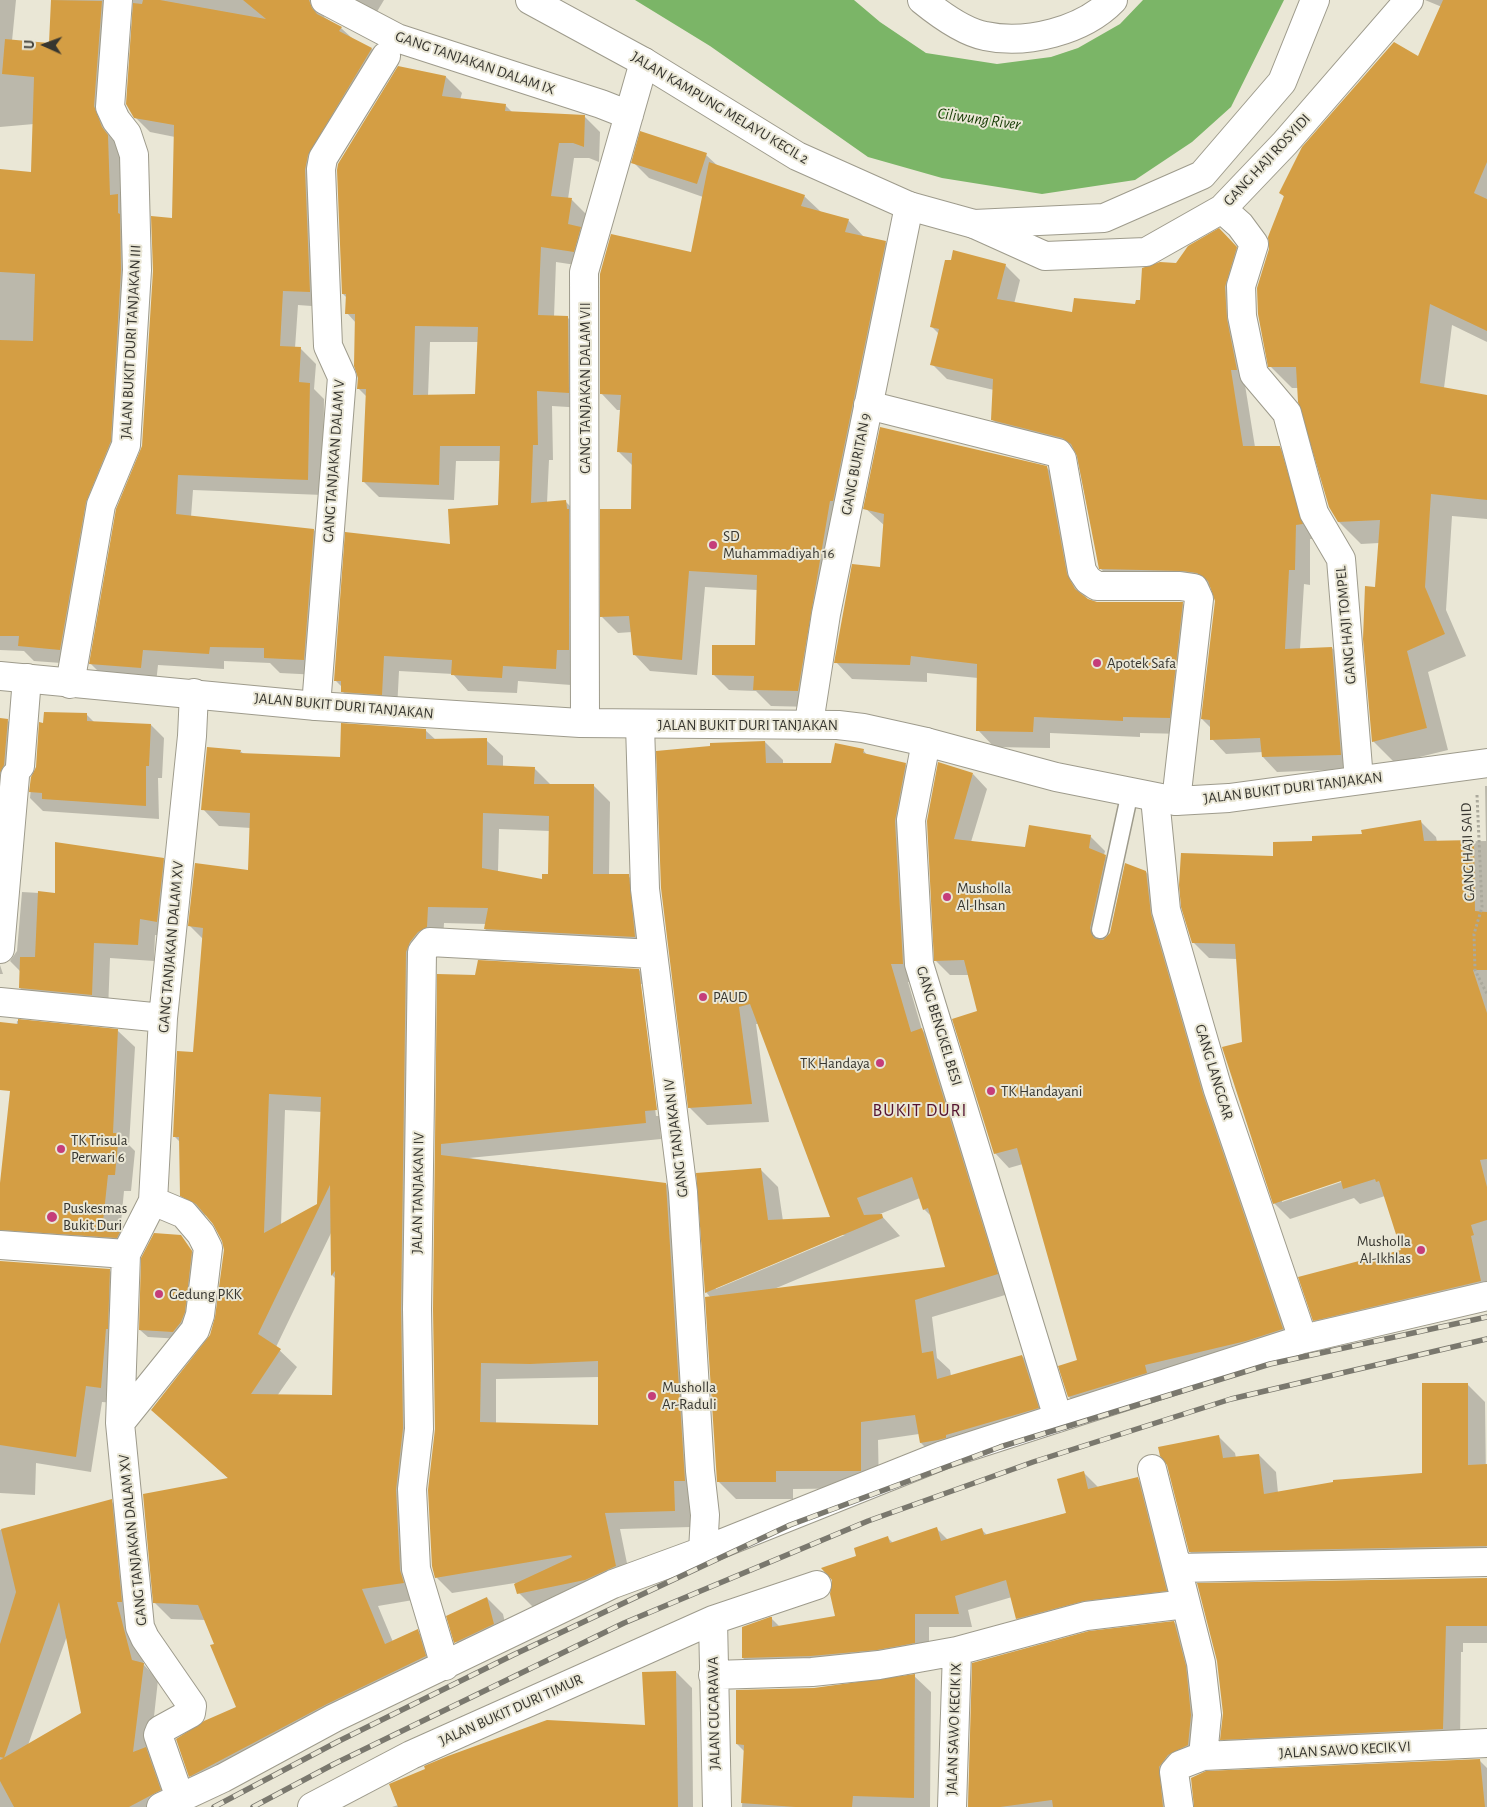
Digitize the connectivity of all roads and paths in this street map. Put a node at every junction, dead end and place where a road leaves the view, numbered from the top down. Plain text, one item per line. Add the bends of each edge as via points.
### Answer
1 (118, 0) edge
2 (325, 0) edge
3 (530, 0) edge
4 (922, 0) edge
5 (1113, 0) edge
6 (1315, 0) edge
7 (1409, 0) edge
8 (386, 56) dead end
9 (644, 62) junction
10 (629, 115) junction
11 (909, 206) junction
12 (1222, 208) junction
13 (974, 224) junction
14 (868, 405) junction
15 (0, 676) edge
16 (26, 678) junction
17 (70, 684) junction
18 (194, 693) junction
19 (316, 706) junction
20 (585, 723) junction
21 (809, 723) junction
22 (640, 725) junction
23 (926, 742) junction
24 (1482, 764) edge
25 (1359, 780) junction
26 (1154, 797) junction
27 (3, 882) edge
28 (1100, 930) dead end
29 (0, 949) edge
30 (654, 954) junction
31 (1487, 994) edge
32 (0, 1002) edge
33 (163, 1018) junction
34 (153, 1201) junction
35 (0, 1245) edge
36 (126, 1254) junction
37 (1487, 1296) edge
38 (1303, 1339) junction
39 (1058, 1418) junction
40 (120, 1423) junction
41 (1152, 1469) dead end
42 (703, 1551) junction
43 (1487, 1562) edge
44 (1177, 1568) junction
45 (817, 1585) dead end
46 (1186, 1604) junction
47 (713, 1620) junction
48 (957, 1651) junction
49 (445, 1666) junction
50 (713, 1675) junction
51 (1487, 1744) edge
52 (1203, 1756) junction
53 (170, 1802) edge
54 (312, 1807) edge
55 (717, 1807) edge
56 (952, 1807) edge
57 (1179, 1807) edge

1 - 17 street, JALAN BUKIT DURI TANJAKAN III via 110,107 127,134 134,155 136,260 126,445 101,505
2 - 10 street, GANG TANJAKAN DALAM IX via 397,38
3 - 9 street, JALAN KAMPUNG MELAYU KECIL 2
4 - 5 street via 941,16 984,36 1026,38 1059,31 1101,12
6 - 13 street, JALAN KAMPUNG MELAYU KECIL 2 via 1282,82 1202,175 1104,218
7 - 12 street, GANG HAJI ROSYIDI via 1285,143
8 - 19 street, GANG TANJAKAN DALAM V via 323,158 321,169 328,346 342,377
9 - 10 street, GANG TANJAKAN DALAM VII
9 - 11 street, JALAN KAMPUNG MELAYU KECIL 2 via 797,156
10 - 20 street, GANG TANJAKAN DALAM VII via 584,272
11 - 13 street, JALAN KAMPUNG MELAYU KECIL 2
11 - 14 street, GANG BURITAN 9
12 - 13 street, GANG HAJI ROSYIDI via 1146,252 1045,256
12 - 25 street, GANG HAJI TOMPEL via 1254,244 1241,286 1242,316 1254,374 1287,413 1314,513 1341,559
14 - 21 street, GANG BURITAN 9 via 826,614
14 - 26 street, GANG LANGGAR via 1058,453 1062,459 1082,571 1088,580 1097,586 1194,588 1199,599
15 - 16 street, JALAN BUKIT DURI TANJAKAN
16 - 17 street, JALAN BUKIT DURI TANJAKAN
16 - 27 street
17 - 18 street, JALAN BUKIT DURI TANJAKAN
18 - 19 street, JALAN BUKIT DURI TANJAKAN
18 - 33 street, GANG TANJAKAN DALAM XV
19 - 20 street, JALAN BUKIT DURI TANJAKAN
20 - 22 street, JALAN BUKIT DURI TANJAKAN
21 - 22 street, JALAN BUKIT DURI TANJAKAN
21 - 23 street, JALAN BUKIT DURI TANJAKAN via 863,728
22 - 30 street, GANG TANJAKAN IV via 646,889
23 - 26 street, JALAN BUKIT DURI TANJAKAN via 1056,777
23 - 39 street, GANG BENGKEL BESI via 911,820 919,964
24 - 25 street, JALAN BUKIT DURI TANJAKAN
24 - 31 path, GANG HAJI SAID via 1482,907 1474,934 1475,970
25 - 26 street, JALAN BUKIT DURI TANJAKAN via 1229,798
26 - 28 lane
26 - 38 street, GANG LANGGAR via 1166,910 1218,1090
27 - 29 street
30 - 42 street, GANG TANJAKAN IV via 683,1192 704,1515
30 - 49 street, JALAN TANJAKAN IV via 430,942 422,952 416,1309 419,1429 412,1489 416,1569
32 - 33 street
33 - 34 street, GANG TANJAKAN DALAM XV
34 - 36 street, GANG TANJAKAN DALAM XV
34 - 40 street via 184,1214 202,1234 208,1248 200,1315 187,1342
35 - 36 street
36 - 40 street, GANG TANJAKAN DALAM XV
37 - 38 street
38 - 39 street
39 - 42 street via 943,1455
40 - 53 street, GANG TANJAKAN DALAM XV via 140,1627 192,1706 191,1714 160,1730 158,1735
41 - 44 street
42 - 49 street via 613,1584
43 - 44 street
44 - 46 street
45 - 47 street, JALAN BUKIT DURI TIMUR
46 - 48 street via 1086,1616
46 - 52 street via 1201,1663 1207,1715
47 - 50 street, JALAN CUCARAWA
47 - 54 street, JALAN BUKIT DURI TIMUR via 411,1755
48 - 50 street via 879,1665 812,1672
48 - 56 street, JALAN SAWO KECIK IX
49 - 53 street via 334,1718 223,1778
50 - 55 street, JALAN CUCARAWA
51 - 52 street, JALAN SAWO KECIK VI
52 - 57 street, JALAN SAWO KECIK VI via 1176,1767 1174,1780

